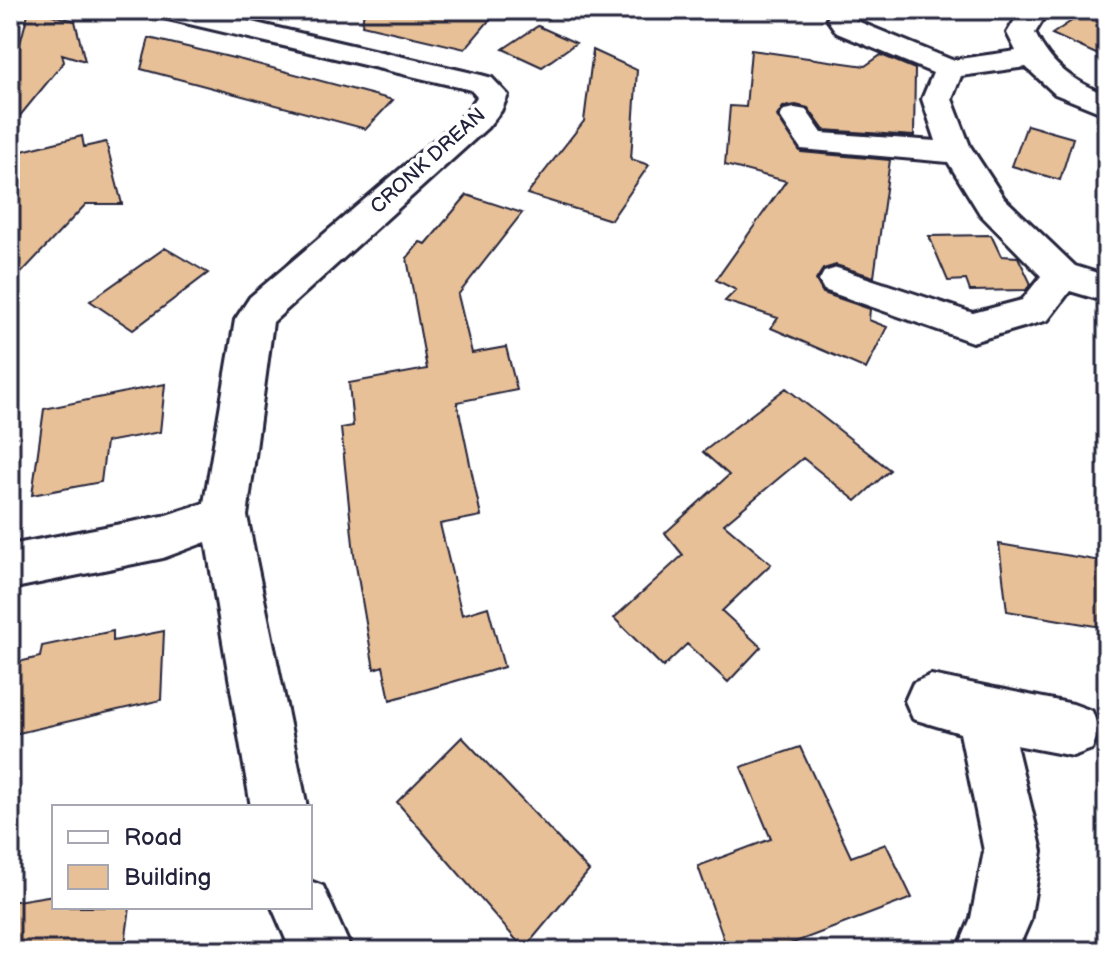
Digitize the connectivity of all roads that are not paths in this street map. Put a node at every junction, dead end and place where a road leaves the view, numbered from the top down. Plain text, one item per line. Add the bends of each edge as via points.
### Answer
1 (165, 10) edge
2 (847, 10) edge
3 (1031, 11) edge
4 (1031, 58) junction
5 (949, 69) junction
6 (1107, 106) edge
7 (795, 117) dead end
8 (958, 153) junction
9 (1062, 275) junction
10 (837, 281) dead end
11 (1107, 289) edge
12 (224, 516) junction
13 (10, 567) edge
14 (1073, 730) dead end
15 (279, 805) edge
16 (303, 909) edge
17 (322, 951) edge
18 (987, 951) edge

1 - 12 street, CRONK DREAN via 481,84 493,95 476,121 254,320
2 - 5 street via 841,19 847,27
3 - 4 street via 1021,33
4 - 5 street
4 - 6 street via 1054,81
5 - 8 street via 937,99
7 - 8 street via 812,142
8 - 9 street via 992,206
9 - 10 street via 1035,310 972,328 885,280
9 - 11 street
12 - 13 street via 163,537
12 - 15 street, CRONK DREAN
14 - 18 street via 956,707 1013,851 1000,921
16 - 17 street

